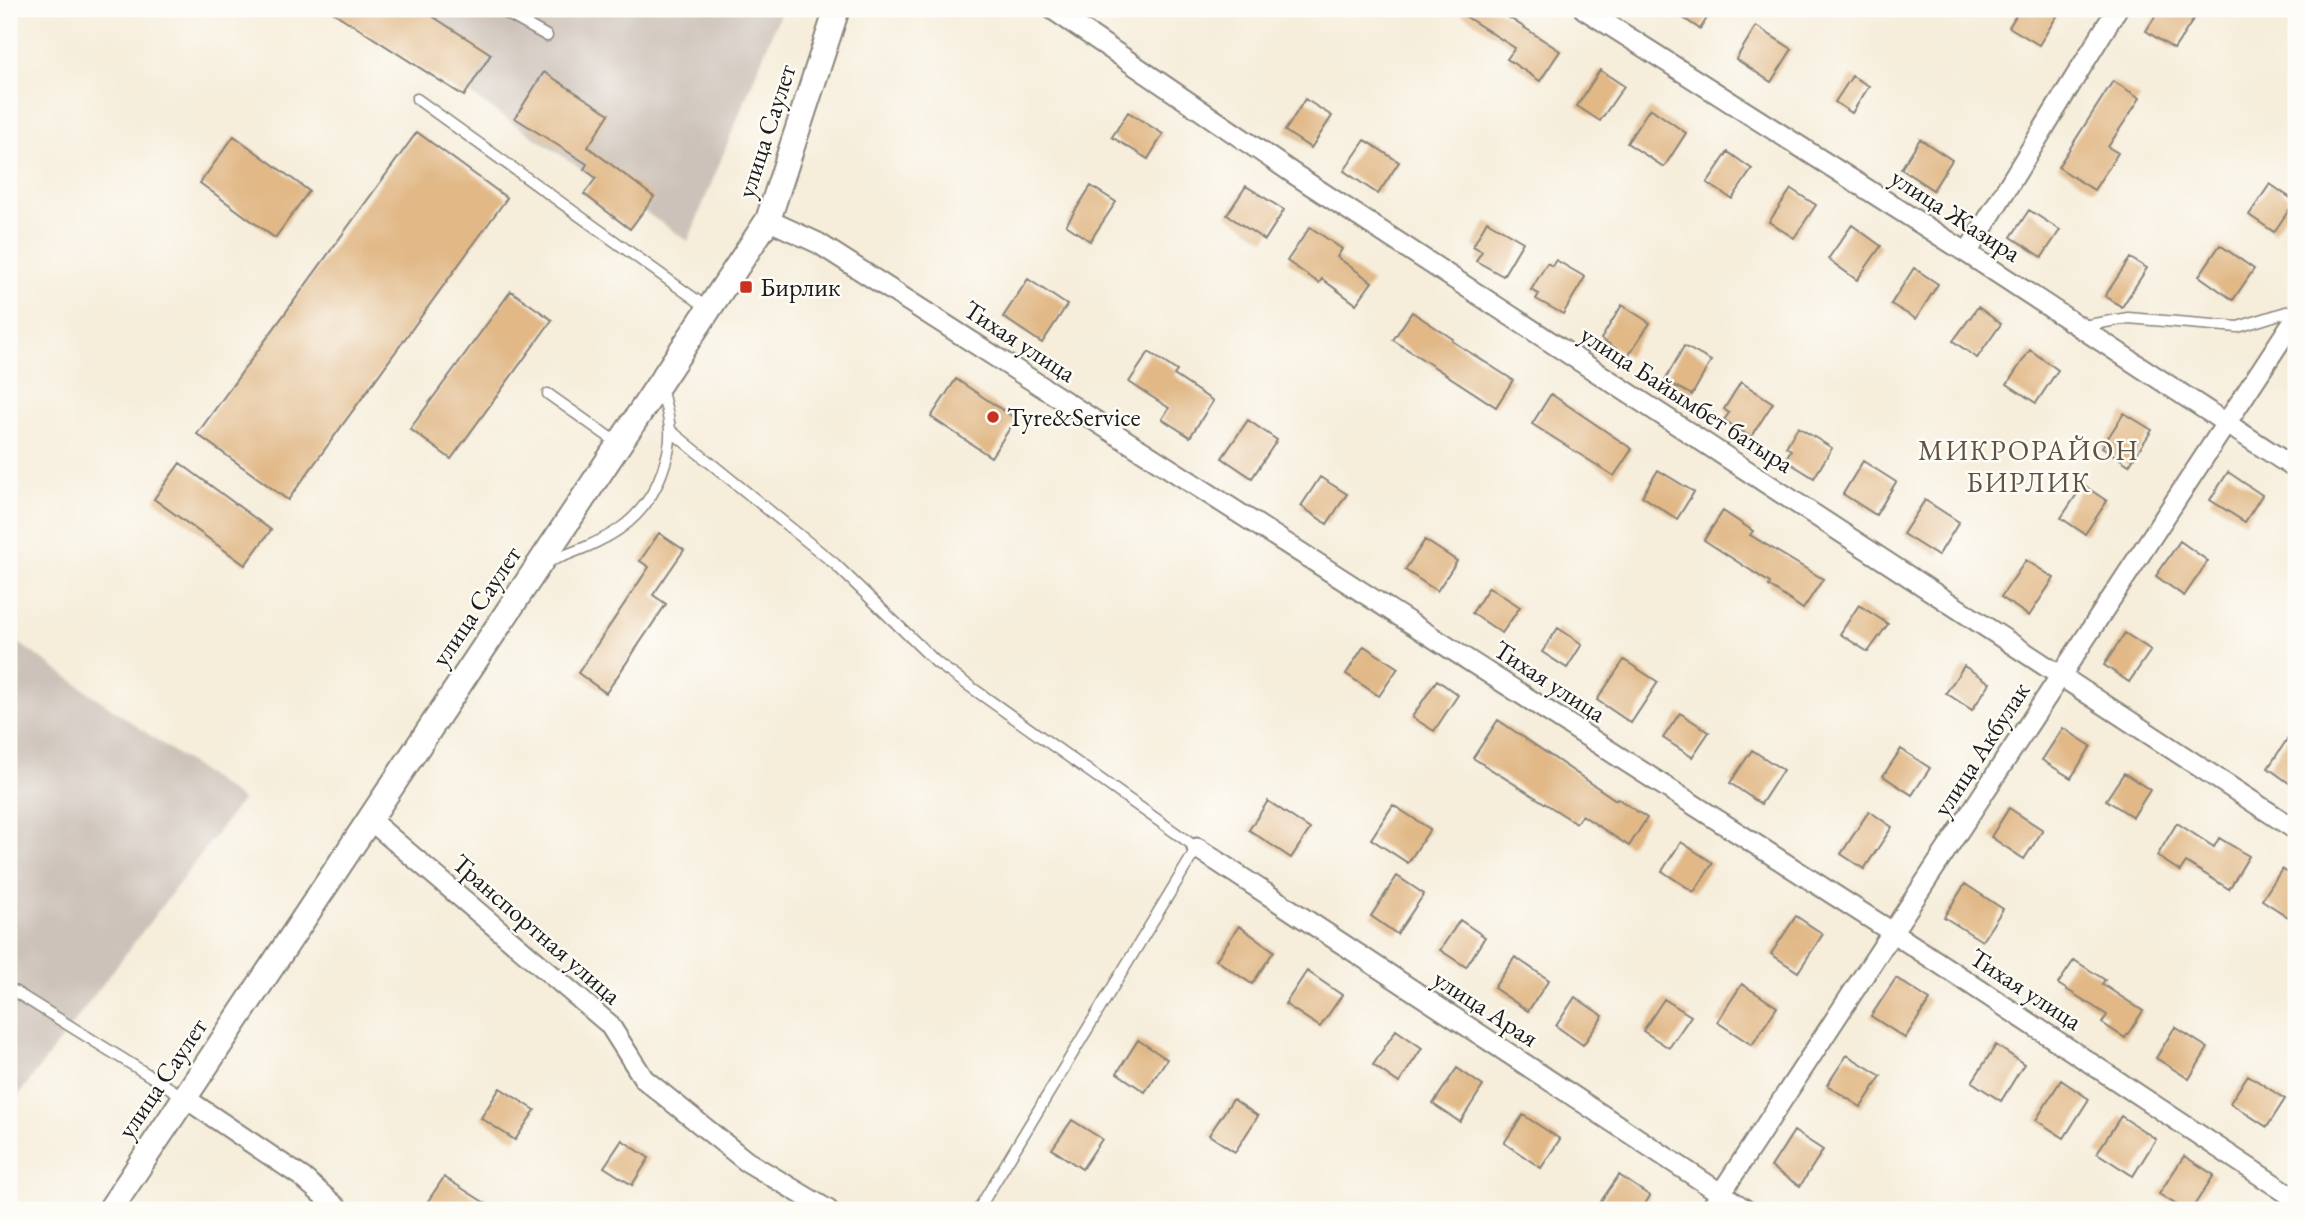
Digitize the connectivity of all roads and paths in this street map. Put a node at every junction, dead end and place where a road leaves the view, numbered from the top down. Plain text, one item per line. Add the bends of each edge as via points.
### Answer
1 (499, 9) edge
2 (837, 9) edge
3 (1052, 9) edge
4 (1584, 9) edge
5 (2117, 9) edge
6 (547, 36) dead end
7 (417, 99) dead end
8 (768, 220) junction
9 (1967, 253) junction
10 (709, 309) junction
11 (2296, 309) edge
12 (2296, 317) edge
13 (2079, 327) junction
14 (660, 383) junction
15 (548, 394) dead end
16 (2225, 423) junction
17 (671, 431) junction
18 (619, 444) junction
19 (2296, 469) edge
20 (540, 564) junction
21 (2061, 674) junction
22 (370, 820) junction
23 (2296, 830) edge
24 (1197, 848) junction
25 (1892, 932) junction
26 (9, 988) edge
27 (185, 1098) junction
28 (2296, 1199) edge
29 (1715, 1202) edge
30 (110, 1210) edge
31 (340, 1210) edge
32 (828, 1210) edge
33 (978, 1210) edge
34 (1746, 1210) edge

1 - 6 lane
2 - 8 street, улица Саулет
3 - 21 street, улица Байымбет батыра via 1294,174
4 - 9 street, улица Жазира
5 - 9 street
7 - 10 lane
8 - 10 street, улица Саулет
8 - 25 street, Тихая улица via 818,243
9 - 13 street, улица Жазира
10 - 14 street, улица Саулет
11 - 13 lane via 2238,327 2128,318
12 - 16 street, улица Акбулак
13 - 16 street, улица Жазира
14 - 17 lane
14 - 18 street, улица Саулет
15 - 18 lane
16 - 19 street, улица Жазира
16 - 21 street, улица Акбулак
17 - 20 lane via 658,485 628,524 590,546
17 - 24 lane via 835,564 937,663
18 - 20 street, улица Саулет
20 - 22 street, улица Саулет
21 - 23 street, улица Байымбет батыра
21 - 25 street, улица Акбулак
22 - 27 street, улица Саулет
22 - 32 street, Транспортная улица via 609,1024 644,1079 746,1161
24 - 29 street, улица Арая
24 - 33 lane
25 - 28 street, Тихая улица
25 - 29 street, улица Акбулак
26 - 27 lane
27 - 30 street, улица Саулет
27 - 31 street via 302,1177
29 - 34 street, улица Арая

